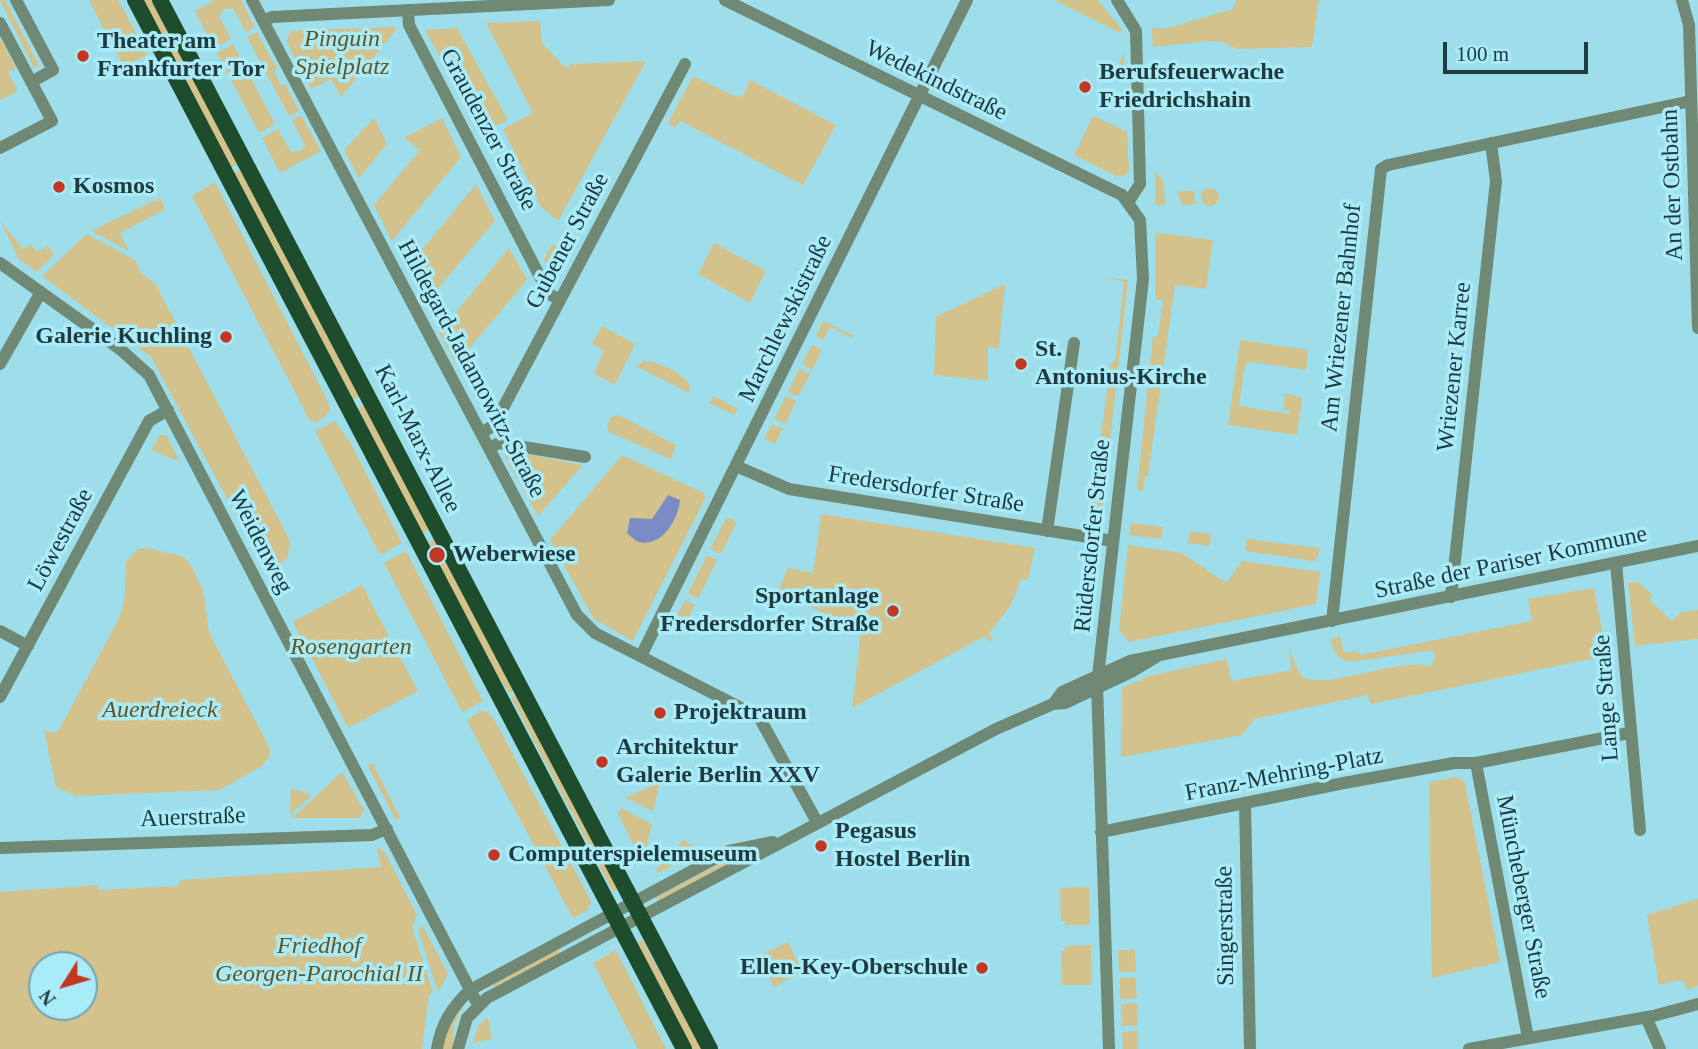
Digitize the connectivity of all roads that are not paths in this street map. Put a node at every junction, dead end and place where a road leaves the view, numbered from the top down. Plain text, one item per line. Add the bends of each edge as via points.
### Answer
1 (16, 0) edge
2 (135, 0) edge
3 (160, 0) edge
4 (252, 0) edge
5 (609, 0) edge
6 (725, 0) edge
7 (967, 0) edge
8 (1117, 0) edge
9 (1682, 0) edge
10 (408, 10) junction
11 (263, 21) junction
12 (0, 23) edge
13 (685, 64) dead end
14 (31, 82) junction
15 (919, 96) junction
16 (1691, 101) junction
17 (1491, 143) junction
18 (0, 148) edge
19 (1129, 201) junction
20 (0, 263) edge
21 (41, 292) junction
22 (560, 300) junction
23 (1698, 328) edge
24 (1074, 343) dead end
25 (0, 364) edge
26 (168, 410) junction
27 (482, 433) junction
28 (489, 448) junction
29 (585, 457) dead end
30 (736, 466) junction
31 (1047, 531) junction
32 (1113, 541) junction
33 (1698, 546) edge
34 (1616, 563) junction
35 (1451, 597) junction
36 (1332, 621) junction
37 (0, 631) edge
38 (28, 646) junction
39 (641, 656) junction
40 (1098, 679) junction
41 (0, 697) edge
42 (1629, 733) junction
43 (1476, 763) junction
44 (1245, 803) junction
45 (817, 822) junction
46 (387, 829) junction
47 (1640, 830) dead end
48 (1101, 832) junction
49 (780, 841) junction
50 (0, 848) edge
51 (633, 902) junction
52 (613, 912) junction
53 (642, 918) junction
54 (621, 929) junction
55 (470, 990) junction
56 (478, 1004) junction
57 (1698, 1004) edge
58 (1646, 1017) junction
59 (1528, 1038) junction
60 (437, 1049) edge
61 (458, 1049) edge
62 (684, 1049) edge
63 (710, 1049) edge
64 (1109, 1049) edge
65 (1250, 1049) edge
66 (1468, 1049) edge
67 (1660, 1049) edge

1 - 14 street via 53,70
2 - 52 main road, Karl-Marx-Allee
3 - 51 main road, Karl-Marx-Allee
4 - 11 street, Hildegard-Jadamowitz-Straße
5 - 10 street
6 - 15 street, Wedekindstraße
7 - 15 street, Marchlewskistraße
8 - 19 street via 1136,31 1140,184
9 - 16 street, An der Ostbahn via 1689,25
10 - 11 street
10 - 22 street, Graudenzer Straße via 409,25 545,287
11 - 27 street, Hildegard-Jadamowitz-Straße
12 - 14 street
13 - 22 street, Gubener Straße
14 - 18 street via 52,121
15 - 19 street, Wedekindstraße
15 - 30 street, Marchlewskistraße
16 - 17 street, Am Wriezener Bahnhof
16 - 23 street, An der Ostbahn
17 - 35 street, Wriezener Karree via 1496,181
17 - 36 street, Am Wriezener Bahnhof via 1388,165 1380,172
19 - 32 street, Rüdersdorfer Straße via 1140,220 1143,279
20 - 21 street, Weidenweg
21 - 25 street
21 - 26 street, Weidenweg via 141,366
22 - 27 street, Gubener Straße via 494,425
24 - 31 street, Rüdersdorfer Straße
26 - 38 street, Löwestraße via 149,421
26 - 46 street, Weidenweg
27 - 28 street, Hildegard-Jadamowitz-Straße
28 - 29 street via 499,443
28 - 39 street, Hildegard-Jadamowitz-Straße via 577,615 595,632
30 - 31 street, Fredersdorfer Straße via 789,489
30 - 39 street, Marchlewskistraße
31 - 32 street, Fredersdorfer Straße
32 - 40 street, Rüdersdorfer Straße
33 - 34 street, Straße der Pariser Kommune
34 - 35 street, Straße der Pariser Kommune
34 - 42 street, Lange Straße
35 - 36 street, Straße der Pariser Kommune
36 - 40 street via 1156,657 1131,672
37 - 38 street
38 - 41 street, Löwestraße
39 - 45 street, Hildegard-Jadamowitz-Straße via 759,717
40 - 45 street via 1065,703 996,729
40 - 48 street, Rüdersdorfer Straße
42 - 43 street
42 - 47 street, Lange Straße
43 - 44 street, Franz-Mehring-Platz via 1454,763
43 - 59 street, Müncheberger Straße
44 - 48 street, Franz-Mehring-Platz
44 - 65 street, Singerstraße
45 - 49 street
46 - 50 street, Auerstraße via 372,835
46 - 55 street, Weidenweg
48 - 64 street, Rüdersdorfer Straße
49 - 51 street via 735,849
49 - 53 street
51 - 52 street
51 - 53 main road, Karl-Marx-Allee
52 - 54 main road, Karl-Marx-Allee
52 - 55 street
53 - 54 street
53 - 63 main road, Karl-Marx-Allee
54 - 56 street
54 - 62 main road, Karl-Marx-Allee
55 - 56 street, Weidenweg
55 - 60 street via 444,1022
56 - 61 street via 467,1018
57 - 58 street
58 - 59 street
58 - 67 street
59 - 66 street

